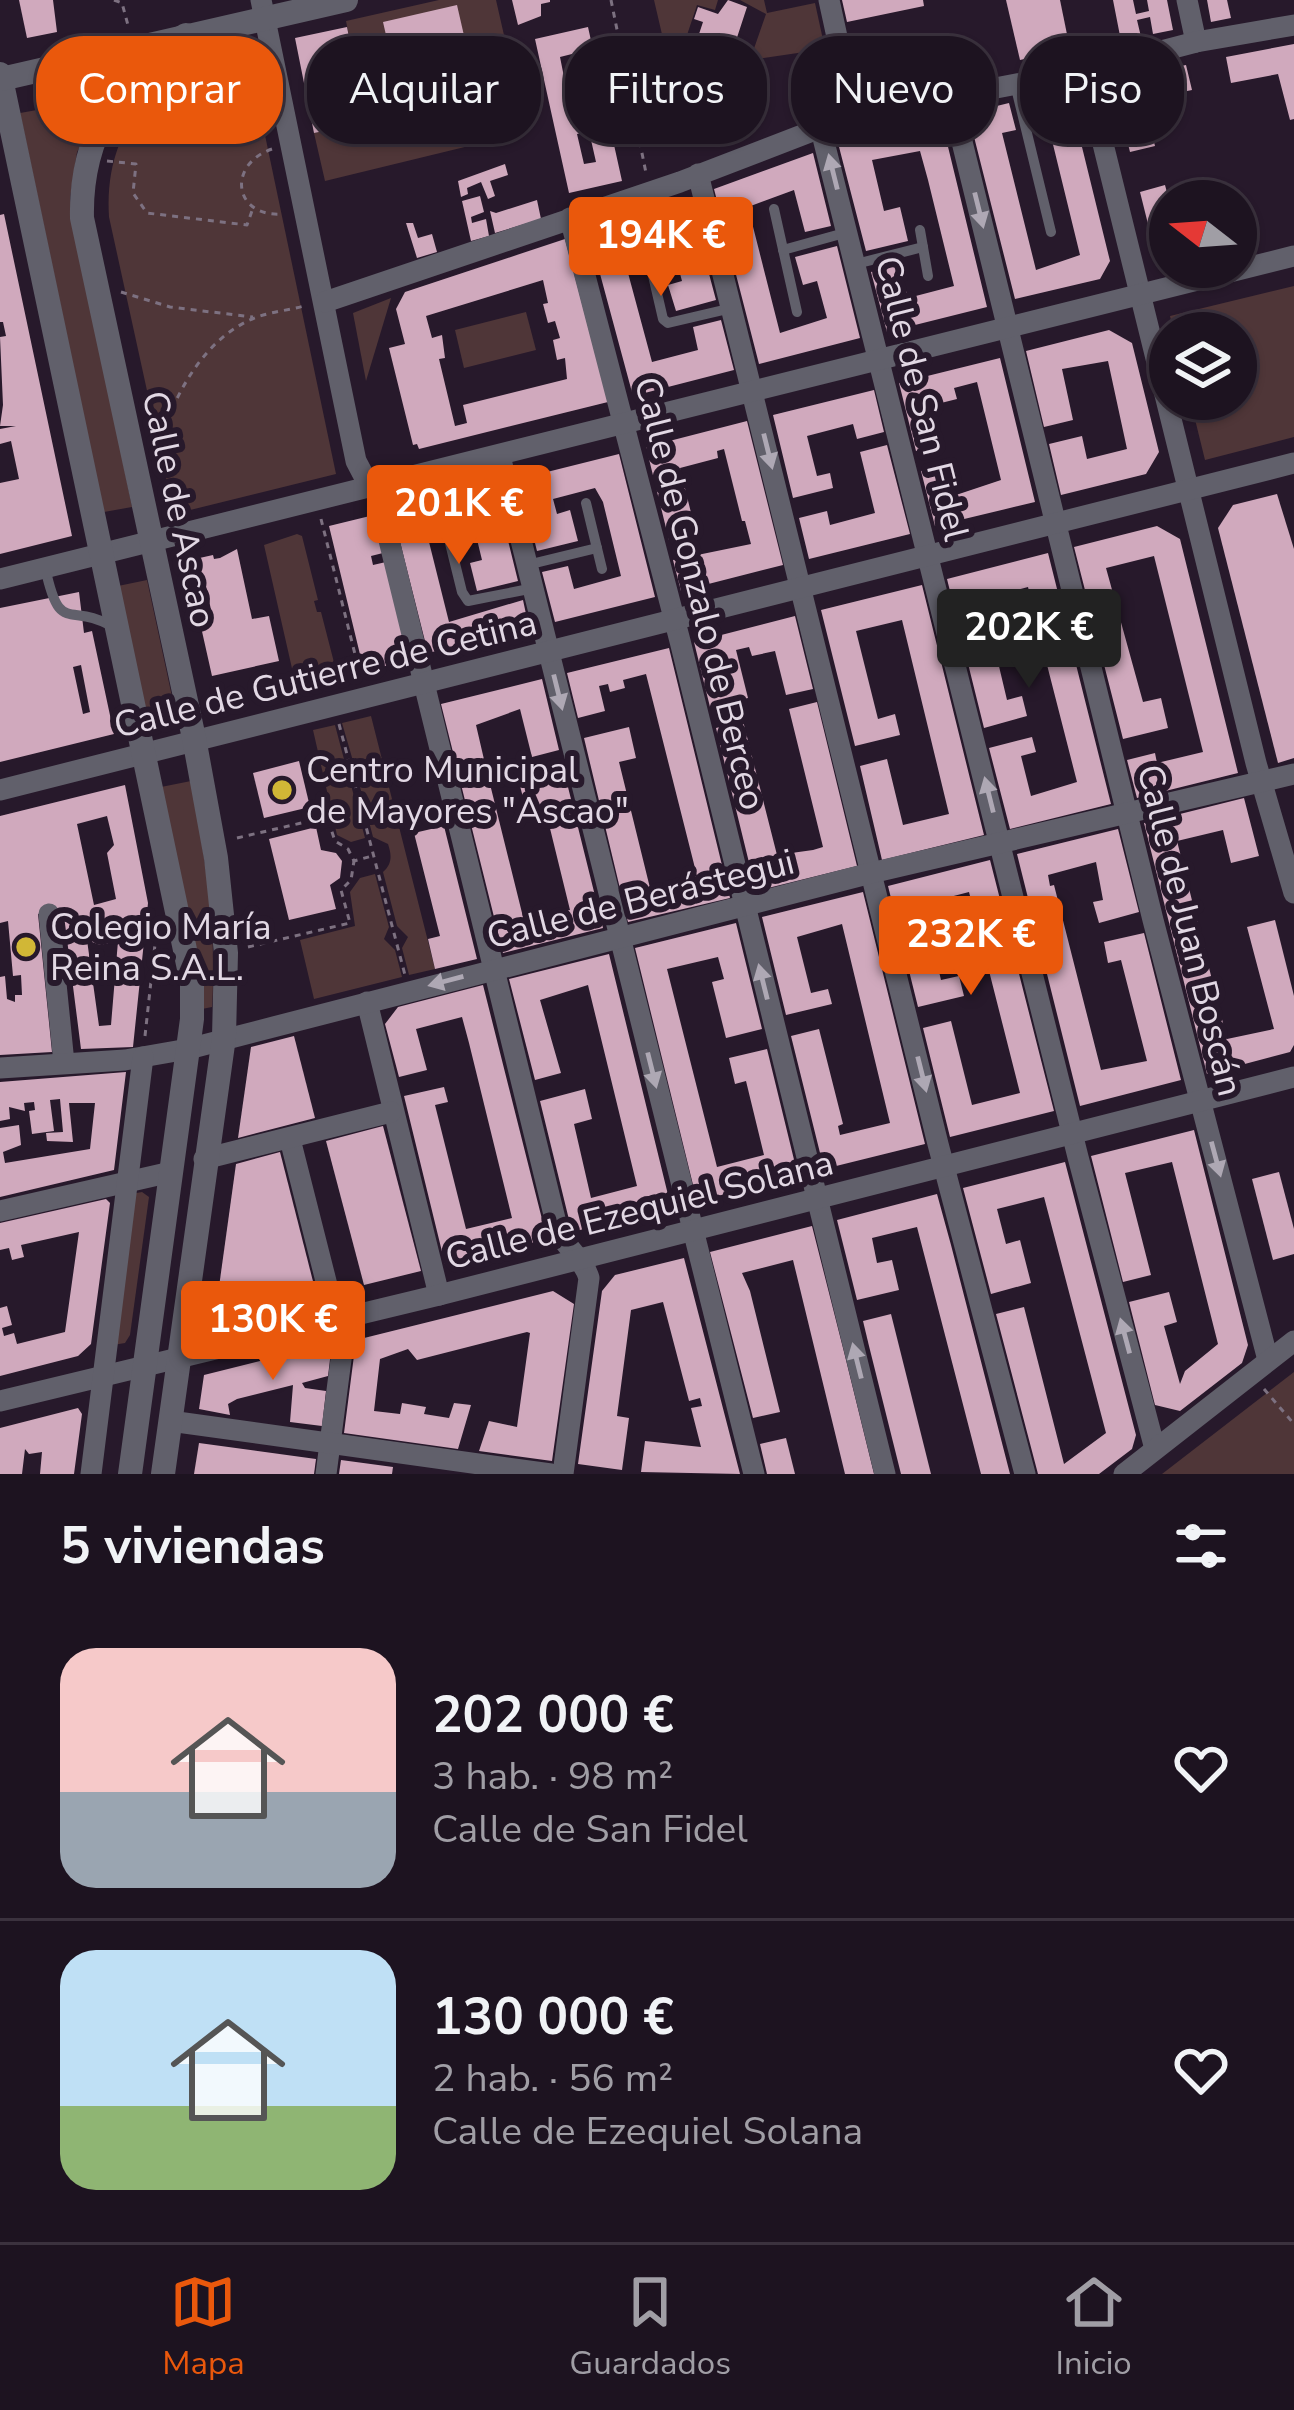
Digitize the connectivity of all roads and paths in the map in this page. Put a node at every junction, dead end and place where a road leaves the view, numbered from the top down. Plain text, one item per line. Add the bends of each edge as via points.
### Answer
1 (114, 0) edge
2 (346, 0) edge
3 (611, 0) edge
4 (829, 0) edge
5 (1186, 0) edge
6 (263, 9) edge
7 (1294, 25) edge
8 (186, 35) junction
9 (130, 36) edge
10 (182, 36) edge
11 (837, 36) edge
12 (1196, 42) junction
13 (1184, 45) edge
14 (36, 70) edge
15 (0, 78) edge
16 (1020, 83) edge
17 (1016, 84) junction
18 (996, 88) edge
19 (791, 141) edge
20 (825, 144) edge
21 (962, 144) edge
22 (1103, 144) edge
23 (291, 145) junction
24 (88, 156) junction
25 (698, 174) junction
26 (650, 192) junction
27 (253, 208) junction
28 (774, 208) dead end
29 (305, 211) junction
30 (570, 218) junction
31 (920, 230) dead end
32 (848, 232) junction
33 (1051, 232) dead end
34 (923, 247) junction
35 (783, 250) junction
36 (648, 254) dead end
37 (1294, 256) edge
38 (856, 264) junction
39 (928, 276) dead end
40 (95, 280) junction
41 (1139, 296) junction
42 (325, 302) junction
43 (732, 308) junction
44 (797, 313) dead end
45 (254, 318) junction
46 (1007, 329) junction
47 (880, 361) junction
48 (753, 392) junction
49 (625, 425) junction
50 (131, 453) junction
51 (500, 456) junction
52 (1294, 463) edge
53 (376, 487) junction
54 (1188, 490) junction
55 (316, 502) junction
56 (586, 503) dead end
57 (1054, 524) junction
58 (448, 535) dead end
59 (150, 542) junction
60 (597, 548) junction
61 (100, 553) junction
62 (927, 556) junction
63 (527, 565) junction
64 (45, 567) junction
65 (602, 569) dead end
66 (0, 579) edge
67 (533, 588) junction
68 (802, 588) junction
69 (674, 617) junction
70 (118, 630) junction
71 (547, 652) junction
72 (424, 683) junction
73 (366, 697) junction
74 (334, 704) junction
75 (194, 738) junction
76 (143, 751) junction
77 (1294, 774) edge
78 (1263, 782) junction
79 (0, 790) edge
80 (1127, 813) junction
81 (214, 843) junction
82 (1001, 844) junction
83 (374, 856) junction
84 (354, 861) junction
85 (871, 873) junction
86 (1294, 893) edge
87 (746, 907) junction
88 (49, 914) dead end
89 (157, 927) dead end
90 (620, 938) junction
91 (226, 952) junction
92 (494, 968) junction
93 (410, 991) junction
94 (367, 1002) junction
95 (224, 1037) junction
96 (188, 1049) junction
97 (143, 1057) junction
98 (64, 1063) junction
99 (0, 1068) edge
100 (1294, 1077) edge
101 (1200, 1100) junction
102 (392, 1112) junction
103 (211, 1118) junction
104 (1072, 1132) junction
105 (290, 1139) junction
106 (204, 1160) junction
107 (944, 1166) junction
108 (171, 1172) junction
109 (126, 1182) junction
110 (815, 1198) junction
111 (0, 1211) edge
112 (692, 1231) junction
113 (580, 1258) junction
114 (159, 1260) junction
115 (439, 1295) junction
116 (342, 1318) junction
117 (1294, 1341) edge
118 (178, 1359) junction
119 (145, 1367) junction
120 (1260, 1367) junction
121 (106, 1375) junction
122 (0, 1401) edge
123 (170, 1421) junction
124 (1294, 1424) edge
125 (330, 1443) junction
126 (1155, 1449) junction
127 (91, 1474) edge
128 (130, 1474) edge
129 (163, 1474) edge
130 (326, 1474) edge
131 (550, 1474) edge
132 (562, 1474) edge
133 (754, 1474) edge
134 (885, 1474) edge
135 (1025, 1474) edge
136 (1124, 1474) edge

1 - 9 path via 126,11
2 - 6 street
3 - 26 path
4 - 11 street
5 - 12 street
6 - 8 street
6 - 23 street
7 - 12 street
8 - 10 street
8 - 24 street, Calle de Ascao via 126,82
12 - 13 street
14 - 15 street
15 - 61 street
16 - 17 street
17 - 18 street
17 - 33 lane
19 - 25 street
32 -> 20 street, Calle de San Fidel
21 -> 46 street, Calle de Juan Boscán
22 - 41 street
23 - 27 path via 253,156 243,170 241,189
23 - 29 street
24 - 27 path via 136,164 133,193 147,213 247,225
24 - 40 street, Calle de Ascao via 82,218
25 - 26 street
25 - 43 street
26 - 30 street
27 - 29 path via 269,215
28 - 35 lane
29 - 42 street
30 - 42 street
30 - 49 street, Calle de Gonzalo de Berceo
31 - 34 lane
32 - 35 lane
32 - 38 street, Calle de San Fidel
34 - 38 lane
34 - 39 lane
35 - 44 lane
36 - 43 lane via 668,323
37 - 41 street
38 - 47 street, Calle de San Fidel
40 - 45 path via 170,307
40 - 50 street, Calle de Ascao
41 - 46 street
41 - 54 street
42 - 45 path
42 - 53 street via 356,461
43 - 48 street
45 - 50 path via 200,362 159,446
46 - 47 street
46 - 57 street, Calle de Juan Boscán
47 - 48 street
47 - 62 street, Calle de San Fidel
48 - 49 street
48 -> 68 street
49 - 51 street
49 - 69 street, Calle de Gonzalo de Berceo
50 - 59 street, Calle de Ascao
51 - 53 street
51 - 63 street
52 - 54 street, Calle de Gutierre de Cetina
53 - 55 street
53 - 72 street
54 - 57 street, Calle de Gutierre de Cetina
54 - 78 street
55 - 59 street
55 - 73 path
56 - 60 lane
57 - 62 street, Calle de Gutierre de Cetina
57 - 80 street, Calle de Juan Boscán
58 - 67 lane via 468,601
59 - 61 street
59 - 75 street, Calle de Ascao
60 - 63 lane
60 - 65 lane
61 - 64 street
61 - 70 street
62 - 68 street, Calle de Gutierre de Cetina
82 -> 62 street, Calle de San Fidel
63 - 67 street
64 - 66 street
64 - 70 lane via 59,611
67 - 71 street
68 - 69 street, Calle de Gutierre de Cetina
68 - 85 street
69 - 71 street, Calle de Gutierre de Cetina
69 - 87 street, Calle de Gonzalo de Berceo
70 - 76 street
71 - 72 street, Calle de Gutierre de Cetina
71 -> 90 street
72 - 73 street, Calle de Gutierre de Cetina
72 - 92 street
73 - 74 street, Calle de Gutierre de Cetina
74 - 75 street, Calle de Gutierre de Cetina
74 - 83 path
75 - 76 street, Calle de Gutierre de Cetina
75 - 81 street, Calle de Ascao
76 - 79 street, Calle de Gutierre de Cetina
76 - 96 street via 193,983
77 - 78 street, Calle de Berástegui
78 - 80 street, Calle de Berástegui
78 - 86 street
80 - 82 street, Calle de Berástegui
80 - 101 street, Calle de Juan Boscán
81 - 84 path via 327,818
81 - 91 street, Calle de Ascao
82 - 85 street, Calle de Berástegui
82 - 104 street, Calle de San Fidel
83 - 84 path
83 - 93 path
84 - 91 path via 341,890 350,923
85 - 87 street, Calle de Berástegui
85 -> 107 street
87 - 90 street, Calle de Berástegui
110 -> 87 street, Calle de Gonzalo de Berceo
88 - 98 street
89 - 97 path
90 - 92 street, Calle de Berástegui
90 -> 112 street
91 - 95 street, Calle de Ascao
92 -> 93 street, Calle de Berástegui
92 - 113 street via 557,1227
93 - 94 street, Calle de Berástegui
94 - 95 street, Calle de Berástegui
94 - 102 street
95 - 96 street, Calle de Berástegui
95 - 103 street, Calle de Ascao
96 - 97 street, Calle de Berástegui
96 - 103 street via 205,1056 202,1100
96 - 108 street
97 - 98 street, Calle de Berástegui
97 - 109 street
98 - 99 street, Calle de Berástegui
100 - 101 street, Calle de Ezequiel Solana
101 - 104 street, Calle de Ezequiel Solana
101 -> 120 street, Calle de Juan Boscán
102 - 105 street
102 - 115 street
103 - 106 street, Calle de Ascao
104 - 107 street, Calle de Ezequiel Solana
126 -> 104 street, Calle de San Fidel
105 - 106 street
105 - 116 street
106 - 118 street, Calle de Ascao
107 - 110 street, Calle de Ezequiel Solana
107 - 135 street
108 - 109 street
108 - 114 street
109 - 111 street
109 - 121 street
110 - 112 street, Calle de Ezequiel Solana
134 -> 110 street, Calle de Gonzalo de Berceo
112 - 113 street, Calle de Ezequiel Solana
112 - 133 street
113 - 115 street, Calle de Ezequiel Solana
113 - 132 street via 590,1288
114 - 118 street via 168,1277 158,1342
114 - 119 street
115 - 116 street, Calle de Ezequiel Solana
116 - 118 street, Calle de Ezequiel Solana
116 - 125 street
117 - 120 street
118 - 119 street, Calle de Ezequiel Solana
118 - 123 street, Calle de Ascao
119 - 121 street, Calle de Ezequiel Solana
119 - 128 street
120 - 124 path
120 - 126 street
121 - 122 street, Calle de Ezequiel Solana
121 - 127 street
123 - 125 street
123 - 129 street, Calle de Ascao
125 - 130 street
125 - 131 street
126 - 136 street

